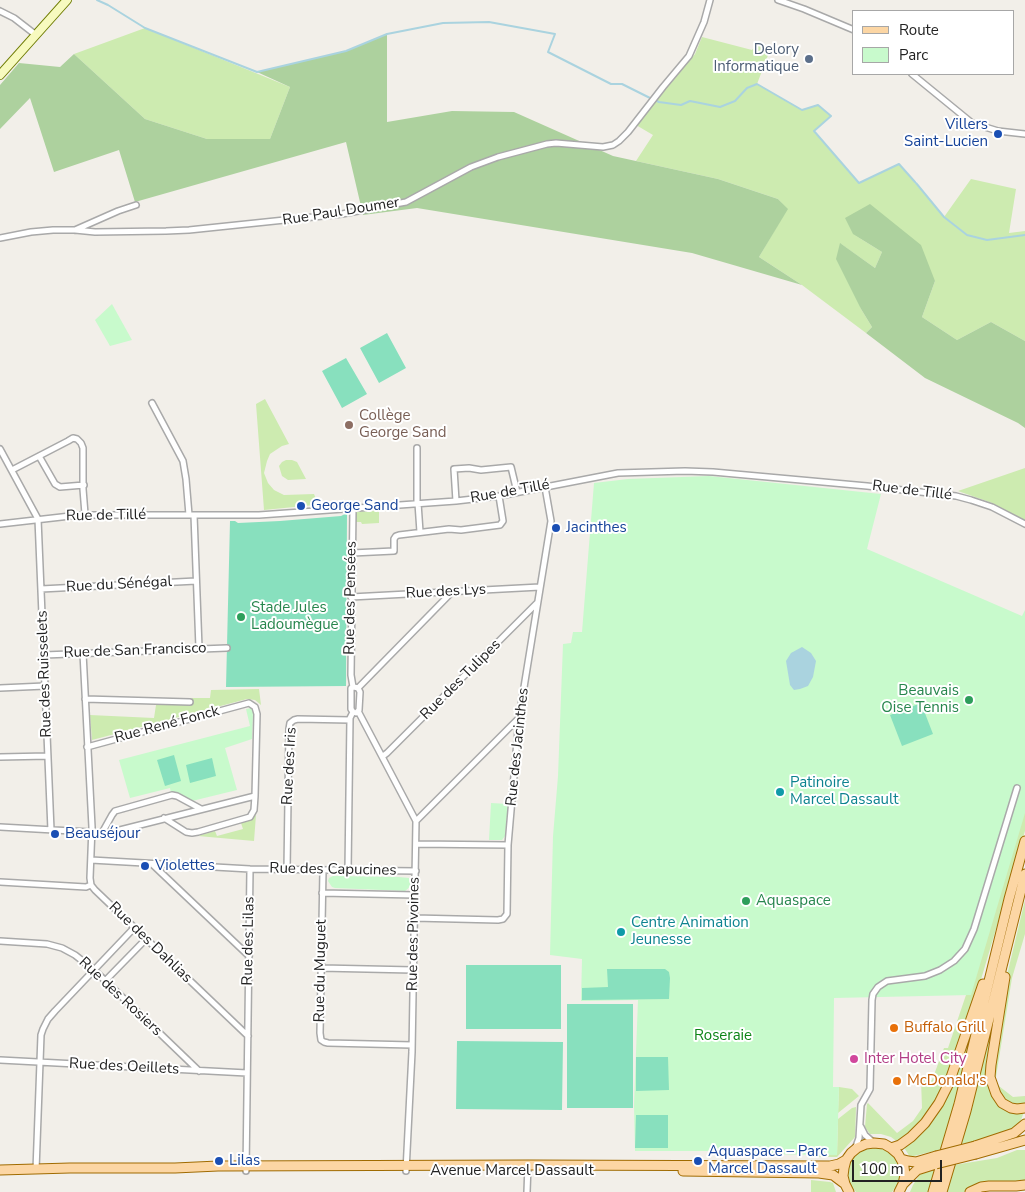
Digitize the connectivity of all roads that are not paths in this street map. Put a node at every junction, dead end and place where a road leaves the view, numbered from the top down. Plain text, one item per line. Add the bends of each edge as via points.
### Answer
1 (67, 0) edge
2 (710, 0) edge
3 (778, 0) edge
4 (0, 11) edge
5 (852, 29) edge
6 (36, 34) junction
7 (0, 75) edge
8 (913, 75) edge
9 (1025, 134) edge
10 (136, 205) dead end
11 (75, 230) junction
12 (0, 238) edge
13 (152, 403) dead end
14 (417, 448) dead end
15 (0, 449) edge
16 (39, 456) junction
17 (12, 470) junction
18 (84, 484) junction
19 (545, 487) junction
20 (517, 492) junction
21 (498, 496) junction
22 (456, 501) junction
23 (417, 503) junction
24 (352, 508) junction
25 (85, 514) junction
26 (191, 515) junction
27 (38, 519) junction
28 (0, 524) edge
29 (1025, 524) edge
30 (420, 532) junction
31 (352, 553) junction
32 (196, 582) junction
33 (540, 587) junction
34 (41, 589) junction
35 (452, 592) junction
36 (352, 597) junction
37 (538, 603) junction
38 (199, 648) junction
39 (227, 648) dead end
40 (83, 653) junction
41 (44, 655) junction
42 (45, 686) junction
43 (355, 687) junction
44 (0, 688) edge
45 (85, 700) junction
46 (190, 702) dead end
47 (356, 711) junction
48 (519, 718) junction
49 (350, 720) junction
50 (88, 747) junction
51 (48, 756) junction
52 (383, 756) junction
53 (0, 757) edge
54 (1017, 788) dead end
55 (255, 796) junction
56 (201, 809) junction
57 (164, 818) junction
58 (416, 821) junction
59 (0, 827) edge
60 (51, 830) junction
61 (92, 832) junction
62 (102, 833) junction
63 (1025, 841) edge
64 (416, 844) junction
65 (508, 845) junction
66 (91, 860) junction
67 (151, 864) junction
68 (250, 869) junction
69 (287, 870) junction
70 (323, 870) junction
71 (348, 871) junction
72 (416, 872) junction
73 (1025, 875) edge
74 (0, 882) edge
75 (91, 885) junction
76 (322, 893) junction
77 (415, 895) junction
78 (414, 918) junction
79 (134, 928) junction
80 (146, 939) junction
81 (999, 940) junction
82 (0, 941) edge
83 (249, 956) junction
84 (321, 968) junction
85 (94, 970) junction
86 (414, 970) junction
87 (105, 981) junction
88 (248, 1036) junction
89 (412, 1045) junction
90 (0, 1060) edge
91 (40, 1062) junction
92 (199, 1071) junction
93 (247, 1073) junction
94 (1025, 1108) edge
95 (860, 1122) junction
96 (1025, 1124) edge
97 (1025, 1140) edge
98 (874, 1143) junction
99 (890, 1148) junction
100 (855, 1149) junction
101 (975, 1150) junction
102 (901, 1159) junction
103 (846, 1160) junction
104 (936, 1160) junction
105 (0, 1165) edge
106 (36, 1167) junction
107 (246, 1168) junction
108 (406, 1168) junction
109 (528, 1168) junction
110 (0, 1170) edge
111 (1025, 1185) edge
112 (847, 1188) edge
113 (901, 1188) edge
114 (526, 1192) edge
115 (933, 1192) edge
116 (942, 1192) edge
117 (970, 1192) edge

1 - 6 main road
2 - 11 street, Rue Paul Doumer via 690,56 614,145 547,144 471,167 406,202 342,214 166,232
3 - 5 street
4 - 6 street
6 - 7 main road
8 - 9 street via 972,123
10 - 11 street
11 - 12 street, Rue Paul Doumer via 36,231
13 - 26 street via 182,461
14 - 23 street
15 - 17 street
16 - 17 street
16 - 18 street via 55,484 60,487
16 - 18 street via 77,439 83,448
17 - 27 street
18 - 25 street
19 - 20 street, Rue de Tillé
19 - 29 street, Rue de Tillé via 625,473 695,471 964,498 1001,511
19 - 33 street, Rue des Jacinthes via 551,521
20 - 21 street, Rue de Tillé
20 - 22 street via 511,467 454,469
21 - 22 street, Rue de Tillé
21 - 30 street via 503,521 500,525
22 - 23 street, Rue de Tillé
23 - 24 street, Rue de Tillé
23 - 30 street
24 - 26 street, Rue de Tillé via 259,515
24 - 31 street, Rue des Pensées
25 - 26 street, Rue de Tillé
25 - 27 street, Rue de Tillé
26 - 32 street
27 - 28 street, Rue de Tillé
27 - 34 street, Rue des Ruisselets
30 - 31 street via 397,535 394,551
31 - 36 street, Rue des Pensées
32 - 34 street, Rue du Sénégal
32 - 38 street
33 - 35 street, Rue des Lys
33 - 37 street, Rue des Jacinthes
34 - 41 street, Rue des Ruisselets
35 - 36 street, Rue des Lys
35 - 43 street
36 - 43 street, Rue des Pensées via 350,675
37 - 48 street, Rue des Jacinthes
37 - 52 street, Rue des Tulipes
38 - 39 street, Rue de San Francisco
38 - 40 street, Rue de San Francisco
40 - 41 street, Rue de San Francisco
40 - 45 street
41 - 42 street, Rue des Ruisselets
42 - 44 street
42 - 51 street, Rue des Ruisselets
43 - 47 street, Rue des Pensées via 360,692
43 - 47 street, Rue des Pensées via 350,690 350,699 351,709
45 - 46 street
45 - 50 street
47 - 49 street, Rue des Pensées
47 - 52 street, Rue des Pivoines
48 - 58 street
48 - 65 street, Rue des Jacinthes
49 - 69 street, Rue des Iris via 296,719 290,723
49 - 71 street, Rue des Pensées
50 - 55 street, Rue René Fonck via 247,703 253,705 257,714
50 - 61 street
51 - 53 street
51 - 60 street, Rue des Ruisselets
52 - 58 street, Rue des Pivoines
54 - 95 street via 965,949 950,964 935,972 887,981 873,994 870,1089 861,1105
55 - 56 street
55 - 57 street via 250,817 198,832 186,832
56 - 57 street
56 - 62 street via 172,795 117,810
57 - 62 street
58 - 64 street, Rue des Pivoines
59 - 60 street
60 - 61 street
61 - 62 street
61 - 66 street
63 - 81 main road
64 - 65 street
64 - 72 street, Rue des Pivoines
65 - 78 street, Rue des Jacinthes via 508,911 503,919
66 - 67 street
66 - 75 street
67 - 68 street
67 - 83 street
68 - 69 street, Rue des Capucines
68 - 83 street, Rue des Lilas
69 - 70 street, Rue des Capucines
70 - 71 street, Rue des Capucines
70 - 76 street, Rue du Muguet
71 - 72 street, Rue des Capucines
72 - 77 street, Rue des Pivoines
73 - 94 main road via 1003,984 990,1073 994,1090 1002,1103 1011,1108
73 - 116 main road via 966,1111
74 - 75 street
75 - 79 street, Rue des Dahlias
76 - 77 street, Rue des Capucines
76 - 84 street, Rue du Muguet
77 - 78 street, Rue des Pivoines
78 - 86 street, Rue des Pivoines
79 - 80 street, Rue des Dahlias
79 - 85 street
80 - 87 street
80 - 88 street, Rue des Dahlias
81 - 99 main road via 942,1098 911,1137
81 - 115 main road via 958,1110
82 - 85 street, Rue des Rosiers via 52,945 70,952
83 - 88 street, Rue des Lilas
84 - 86 street
84 - 89 street, Rue du Muguet via 322,1041
85 - 87 street, Rue des Rosiers
85 - 91 street via 46,1022 41,1035
86 - 89 street, Rue des Pivoines
87 - 92 street, Rue des Rosiers
88 - 93 street, Rue des Lilas
89 - 108 street, Rue des Pivoines
90 - 91 street, Rue des Oeillets
91 - 92 street, Rue des Oeillets
91 - 106 street
92 - 93 street, Rue des Oeillets
93 - 107 street, Rue des Lilas
95 - 98 street via 865,1135
95 - 100 street
96 - 101 main road
97 - 101 main road
98 - 99 main road
98 - 100 main road
99 - 102 main road
100 - 103 main road
101 - 104 main road, bridge
102 - 104 main road via 908,1162
102 - 113 main road via 905,1171
103 - 109 main road, Avenue Marcel Dassault via 833,1166
103 - 112 main road via 843,1174
104 - 113 main road via 917,1170
105 - 106 main road, Avenue Marcel Dassault
106 - 107 main road, Avenue Marcel Dassault
106 - 110 main road, Avenue Marcel Dassault
107 - 108 main road, Avenue Marcel Dassault
108 - 109 main road, Avenue Marcel Dassault
109 - 112 main road, Avenue Marcel Dassault via 808,1172 830,1174
109 - 114 street
111 - 117 main road via 981,1187

